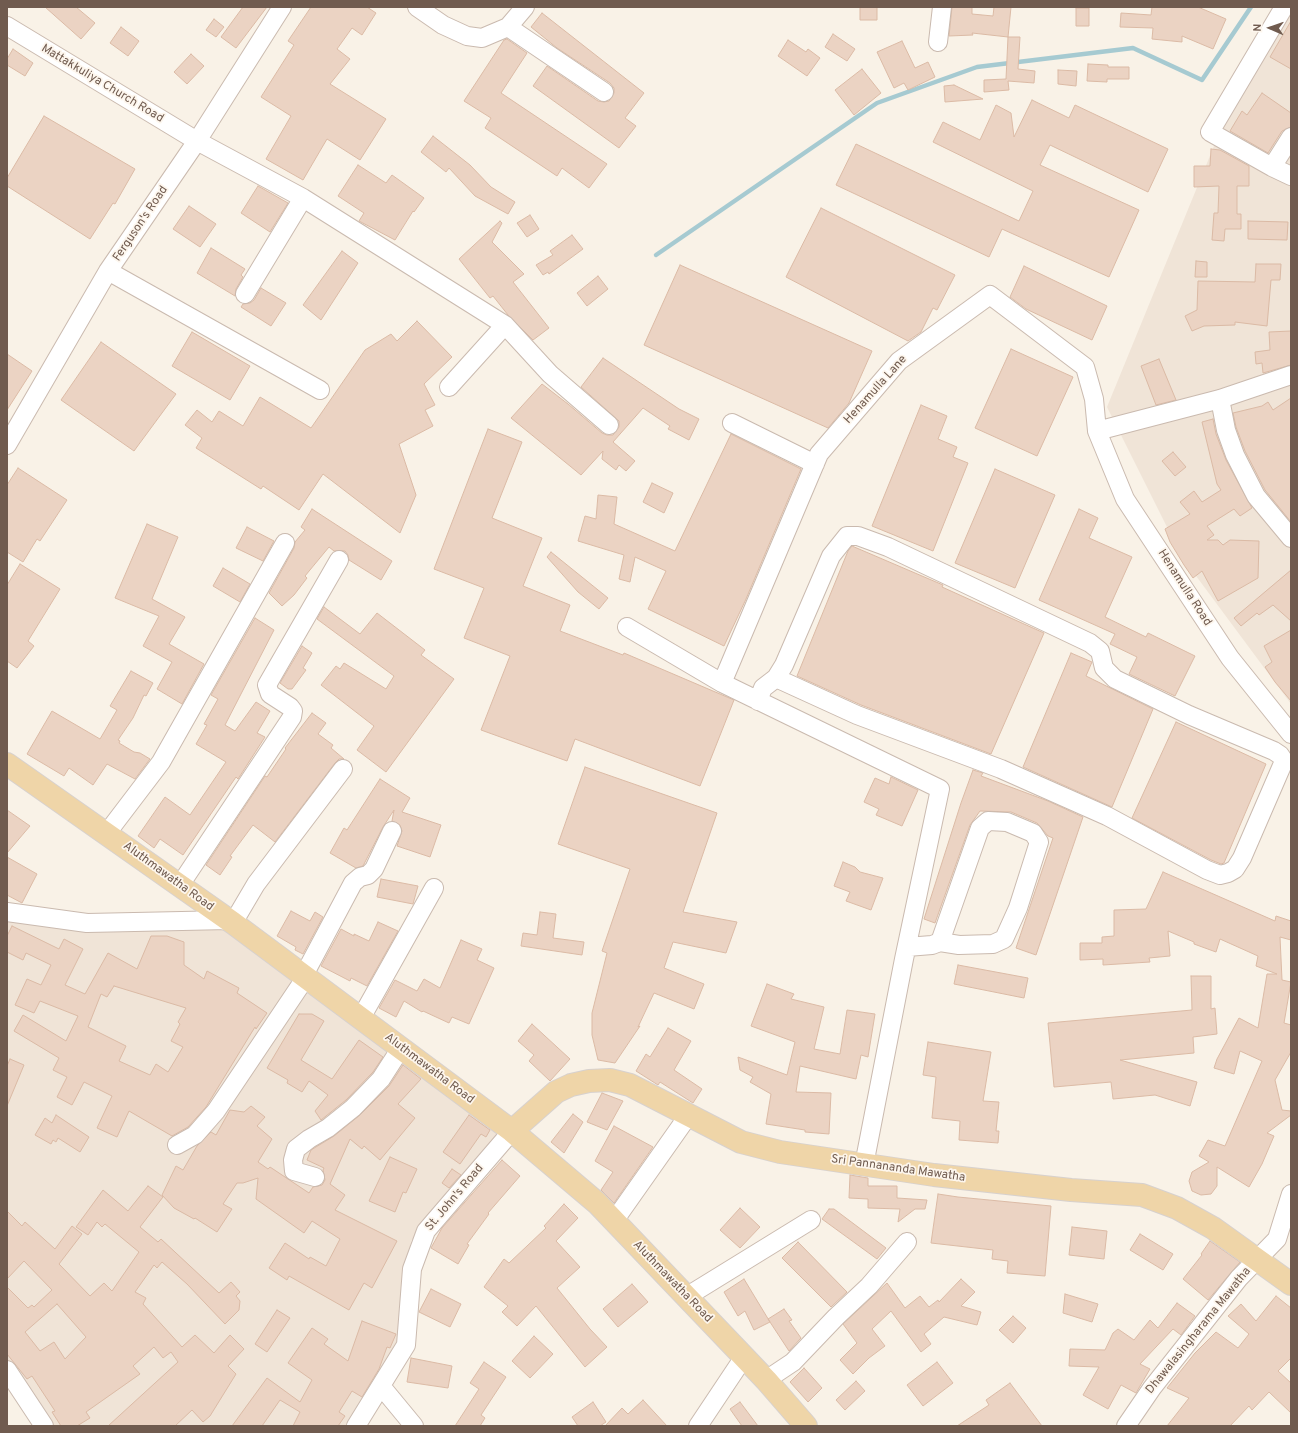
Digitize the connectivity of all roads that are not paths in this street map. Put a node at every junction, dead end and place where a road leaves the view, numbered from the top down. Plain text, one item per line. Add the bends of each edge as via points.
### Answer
1 (282, 7) edge
2 (418, 7) edge
3 (525, 7) edge
4 (942, 7) edge
5 (1284, 7) edge
6 (7, 26) edge
7 (508, 26) junction
8 (938, 42) dead end
9 (604, 92) dead end
10 (1291, 137) edge
11 (197, 141) junction
12 (1272, 167) junction
13 (1291, 176) edge
14 (303, 198) junction
15 (108, 271) junction
16 (245, 294) dead end
17 (506, 325) junction
18 (1291, 375) edge
19 (449, 387) dead end
20 (320, 390) dead end
21 (1220, 399) junction
22 (732, 423) dead end
23 (609, 425) dead end
24 (1096, 431) junction
25 (7, 445) edge
26 (815, 464) junction
27 (1291, 538) edge
28 (285, 542) dead end
29 (339, 560) dead end
30 (627, 627) dead end
31 (776, 678) junction
32 (722, 684) junction
33 (758, 701) junction
34 (1291, 734) edge
35 (7, 764) edge
36 (343, 769) dead end
37 (1285, 777) edge
38 (392, 831) dead end
39 (107, 833) junction
40 (180, 885) junction
41 (434, 888) dead end
42 (7, 912) edge
43 (231, 921) junction
44 (940, 942) junction
45 (907, 947) junction
46 (305, 976) junction
47 (361, 1018) junction
48 (402, 1048) junction
49 (688, 1116) junction
50 (512, 1131) junction
51 (177, 1145) dead end
52 (864, 1165) junction
53 (315, 1177) dead end
54 (1291, 1194) edge
55 (811, 1220) dead end
56 (614, 1221) junction
57 (907, 1242) dead end
58 (1257, 1260) junction
59 (1291, 1284) edge
60 (686, 1297) junction
61 (744, 1357) junction
62 (7, 1370) edge
63 (766, 1380) junction
64 (381, 1386) junction
65 (44, 1426) edge
66 (356, 1426) edge
67 (414, 1426) edge
68 (698, 1426) edge
69 (806, 1426) edge
70 (1126, 1426) edge

1 - 11 street, Ferguson's Road
2 - 7 street via 443,26 467,36 482,38
3 - 7 street
4 - 8 street
5 - 12 street via 1210,132
6 - 11 street, Mattakkuliya Church Road
7 - 9 street
10 - 12 street
11 - 14 street, Mattakkuliya Church Road
11 - 15 street, Ferguson's Road
12 - 13 street
14 - 16 street
14 - 17 street, Mattakkuliya Church Road
15 - 20 street
15 - 25 street, Ferguson's Road
17 - 19 street
17 - 23 street, Mattakkuliya Church Road via 550,374
18 - 21 street
21 - 24 street
21 - 27 street via 1228,436 1256,496
22 - 26 street
24 - 26 street, Henamulla Lane via 1094,398 1085,367 990,295 899,362 819,454
24 - 34 street, Henamulla Road via 1125,499 1230,658
26 - 32 street, Henamulla Lane
28 - 39 street via 161,762
29 - 40 street via 267,685 270,694 290,707 293,711 292,717
30 - 32 street
31 - 33 street via 763,688
31 - 37 street via 857,715 1001,769 1107,816 1220,875 1235,869
31 - 37 street via 831,556 847,536 858,536 888,547 1090,643 1100,651 1104,668 1116,680 1280,755 1284,761
32 - 33 street
33 - 45 street via 940,790
35 - 39 main road, Aluthmawatha Road
36 - 43 street
38 - 46 street via 374,869 353,883
39 - 40 main road, Aluthmawatha Road
40 - 43 main road, Aluthmawatha Road
41 - 47 street
42 - 43 street via 87,923
43 - 46 main road, Aluthmawatha Road
44 - 44 street via 980,828 988,821 1007,822 1033,833 1039,842 1018,908 1004,938 993,944 959,945
44 - 45 street
45 - 52 street
46 - 47 main road, Aluthmawatha Road
46 - 51 street via 216,1111 195,1135
47 - 48 main road, Aluthmawatha Road
48 - 50 main road, Aluthmawatha Road
48 - 53 street via 381,1079 353,1108 296,1149 294,1171
49 - 50 main road, Sri Pannananda Mawatha via 630,1085 610,1080 589,1081 556,1092
49 - 52 main road, Sri Pannananda Mawatha via 741,1142 780,1152
49 - 56 street
50 - 56 main road, Aluthmawatha Road via 597,1203
50 - 64 street, St. John's Road via 426,1232 412,1269 406,1345
52 - 58 main road, Sri Pannananda Mawatha via 1071,1190 1142,1195 1177,1208 1213,1228
54 - 58 street, Dhawalasingharama Mawatha via 1277,1239
55 - 60 street
56 - 60 main road, Aluthmawatha Road
57 - 63 street via 869,1286 793,1362
58 - 59 main road, Sri Pannananda Mawatha
58 - 70 street, Dhawalasingharama Mawatha via 1239,1278 1156,1382
60 - 61 main road, Aluthmawatha Road
61 - 63 main road, Aluthmawatha Road
61 - 68 street
62 - 65 street
63 - 69 main road, Aluthmawatha Road
64 - 66 street, St. John's Road
64 - 67 street

